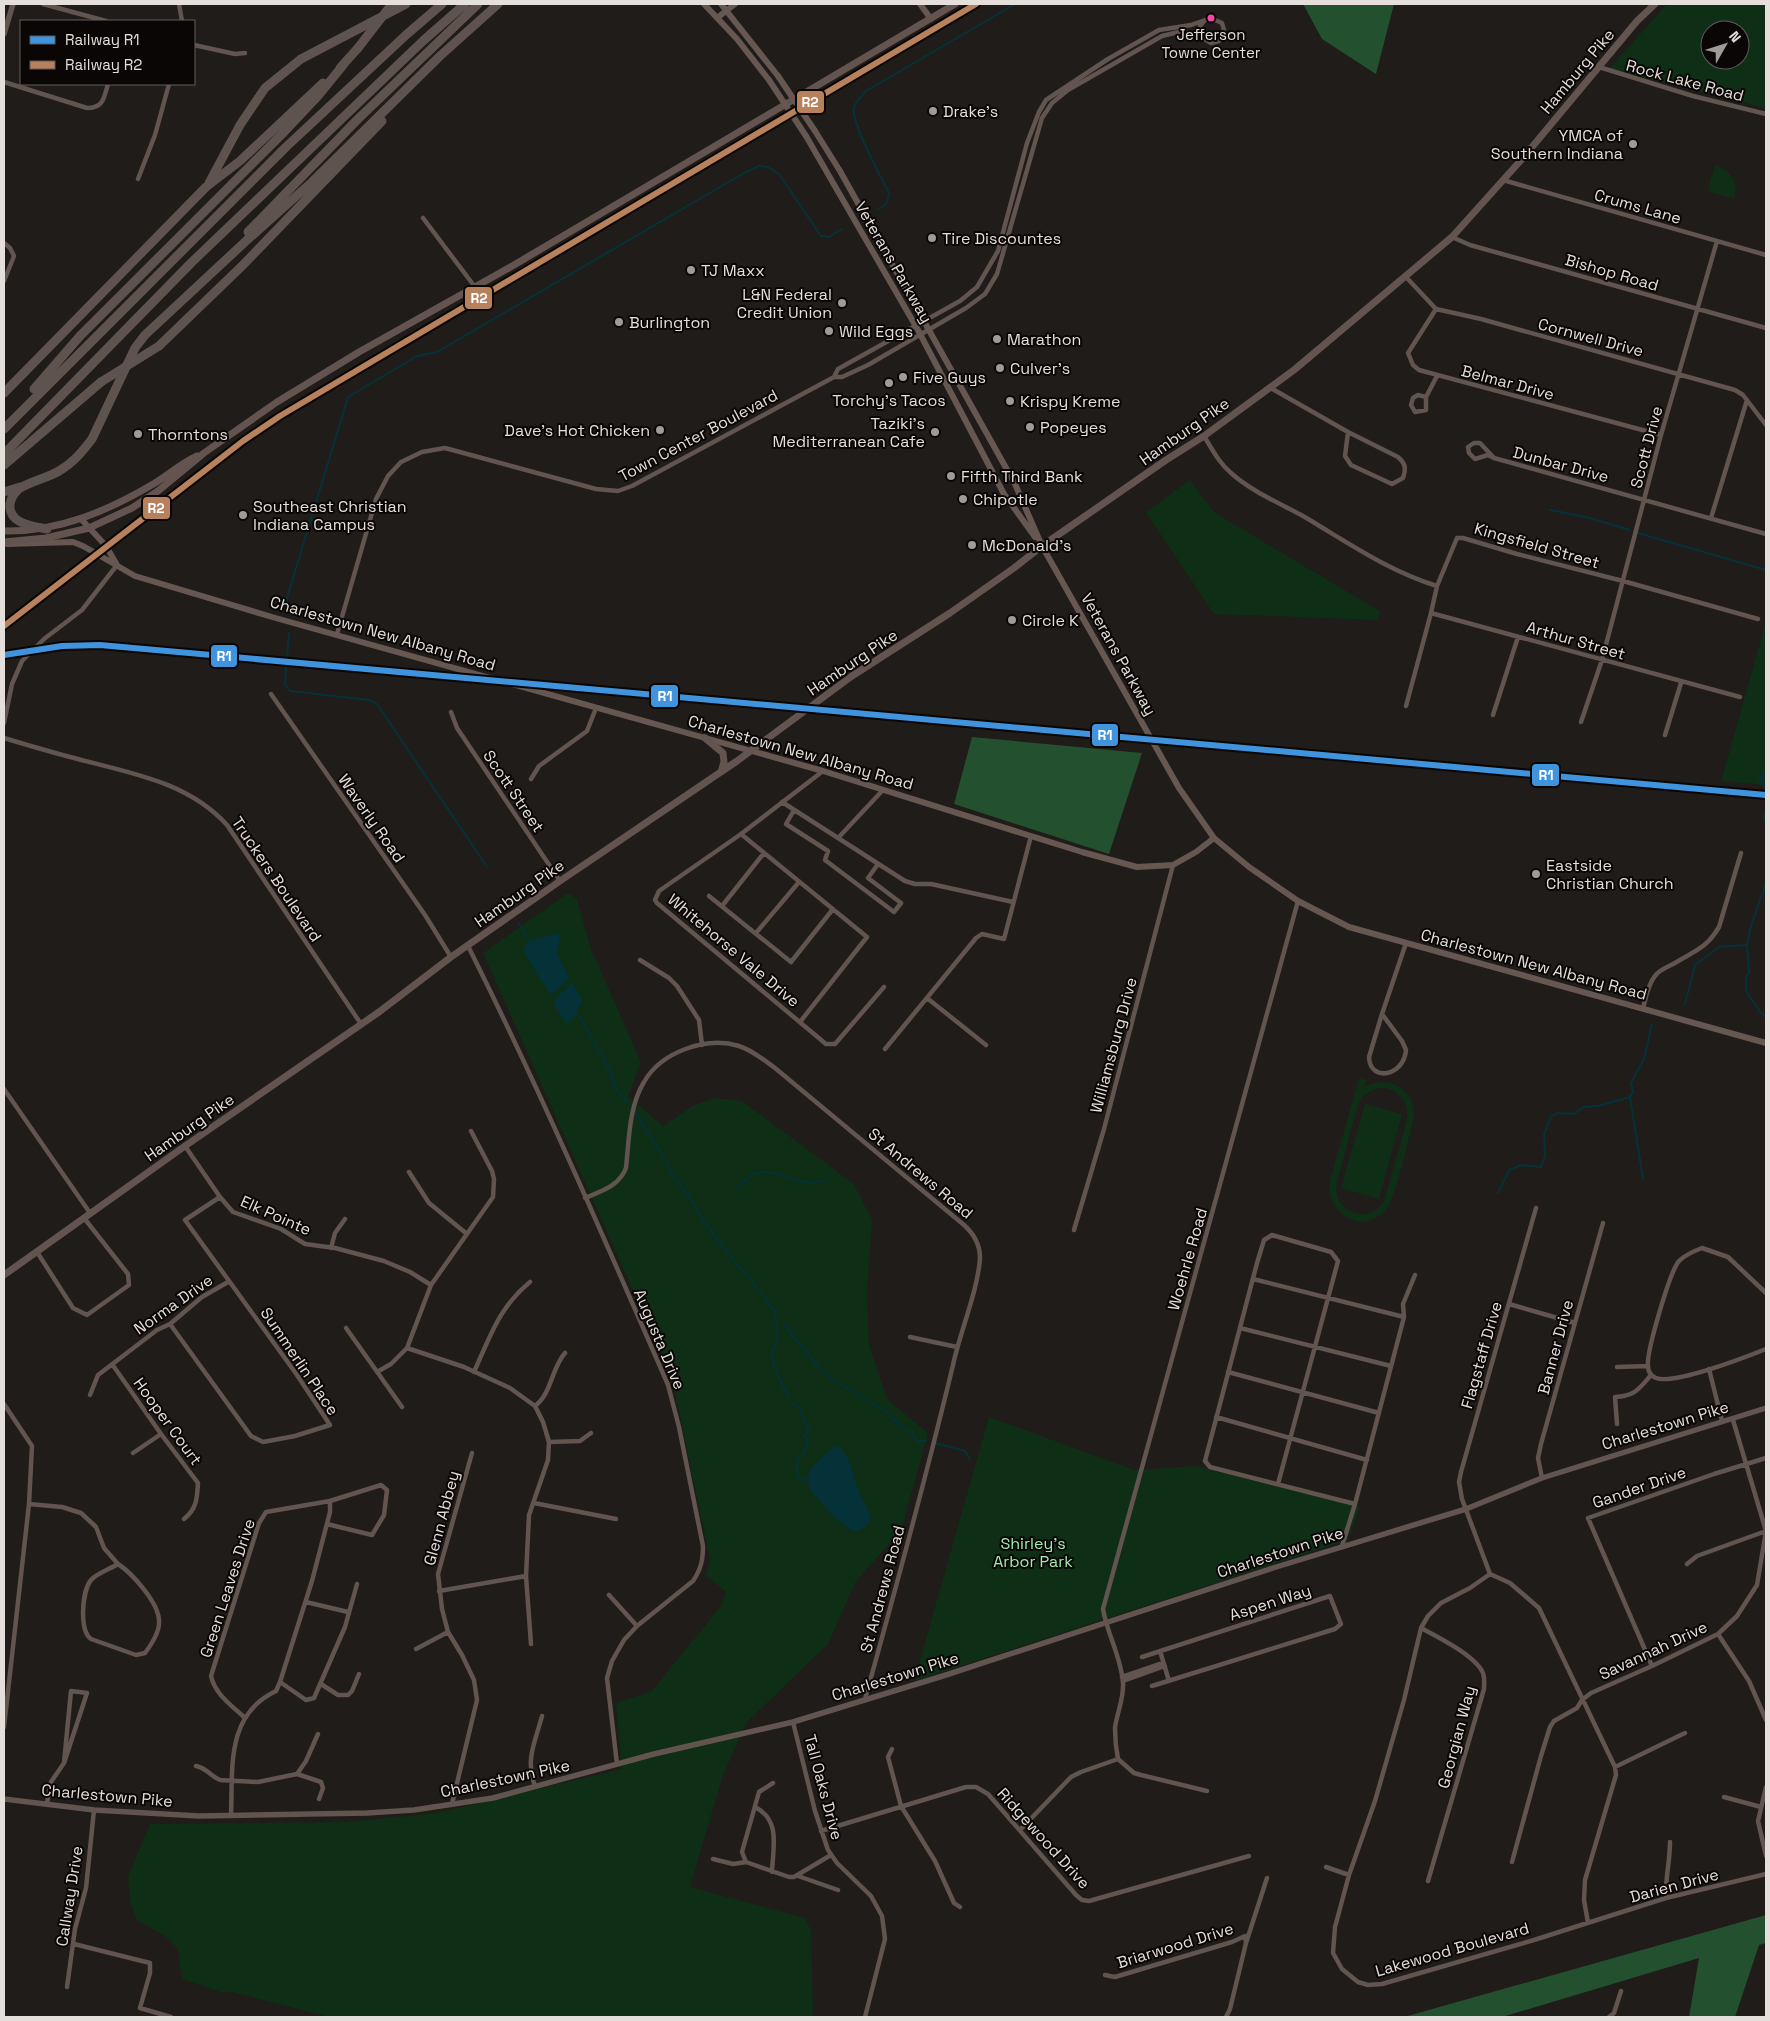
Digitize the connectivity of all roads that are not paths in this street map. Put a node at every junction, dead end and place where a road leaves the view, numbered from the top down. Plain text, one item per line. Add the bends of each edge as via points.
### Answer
1 (13, 4) edge
2 (43, 4) edge
3 (179, 4) edge
4 (392, 4) edge
5 (406, 4) edge
6 (442, 4) edge
7 (465, 4) edge
8 (478, 4) edge
9 (498, 4) edge
10 (704, 4) edge
11 (721, 4) edge
12 (735, 4) edge
13 (920, 4) edge
14 (955, 4) edge
15 (1655, 4) edge
16 (726, 11) junction
17 (717, 18) junction
18 (930, 19) junction
19 (102, 20) edge
20 (182, 20) edge
21 (1204, 21) junction
22 (4, 34) edge
23 (1201, 37) junction
24 (195, 45) edge
25 (245, 53) dead end
26 (440, 56) junction
27 (344, 64) junction
28 (1598, 68) junction
29 (4, 82) edge
30 (108, 85) edge
31 (169, 85) edge
32 (1766, 114) edge
33 (138, 179) dead end
34 (1503, 180) junction
35 (206, 187) junction
36 (423, 218) dead end
37 (1452, 237) junction
38 (1717, 241) junction
39 (4, 243) edge
40 (1766, 255) edge
41 (1406, 277) junction
42 (4, 282) edge
43 (475, 287) junction
44 (184, 299) junction
45 (1436, 309) junction
46 (1697, 309) junction
47 (922, 320) junction
48 (915, 325) junction
49 (1766, 328) edge
50 (928, 330) junction
51 (920, 334) junction
52 (1680, 374) junction
53 (1437, 376) junction
54 (834, 377) junction
55 (1269, 387) junction
56 (4, 393) edge
57 (1426, 397) dead end
58 (1747, 400) junction
59 (1766, 425) edge
60 (4, 427) edge
61 (1348, 432) junction
62 (1661, 435) junction
63 (1204, 436) junction
64 (204, 453) junction
65 (4, 454) edge
66 (1494, 458) junction
67 (4, 465) edge
68 (28, 485) junction
69 (4, 492) edge
70 (1644, 500) junction
71 (1711, 518) junction
72 (82, 520) junction
73 (88, 528) junction
74 (47, 529) junction
75 (4, 531) edge
76 (1766, 534) edge
77 (4, 543) edge
78 (1042, 546) junction
79 (117, 565) junction
80 (1623, 581) junction
81 (1437, 586) junction
82 (1431, 613) junction
83 (1758, 619) dead end
84 (337, 634) junction
85 (1518, 637) junction
86 (1602, 660) junction
87 (1681, 683) junction
88 (271, 694) dead end
89 (1740, 697) dead end
90 (1406, 706) dead end
91 (596, 708) junction
92 (451, 712) dead end
93 (1493, 714) dead end
94 (1581, 722) dead end
95 (4, 723) edge
96 (1665, 735) dead end
97 (4, 738) edge
98 (705, 738) junction
99 (750, 751) junction
100 (823, 771) junction
101 (721, 772) junction
102 (532, 778) dead end
103 (883, 790) junction
104 (782, 802) junction
105 (794, 810) junction
106 (740, 834) junction
107 (1031, 836) junction
108 (838, 838) junction
109 (1214, 838) junction
110 (764, 853) junction
111 (1741, 853) dead end
112 (878, 864) junction
113 (1173, 865) junction
114 (560, 881) junction
115 (799, 882) junction
116 (709, 896) dead end
117 (1298, 901) junction
118 (1013, 902) junction
119 (722, 906) junction
120 (832, 909) junction
121 (756, 933) junction
122 (1406, 943) junction
123 (468, 946) junction
124 (451, 958) junction
125 (640, 960) dead end
126 (884, 987) dead end
127 (927, 998) junction
128 (1643, 1008) junction
129 (1382, 1014) junction
130 (800, 1022) junction
131 (361, 1024) junction
132 (1766, 1043) edge
133 (702, 1045) junction
134 (986, 1045) dead end
135 (885, 1049) dead end
136 (4, 1089) edge
137 (472, 1131) dead end
138 (185, 1146) junction
139 (410, 1172) dead end
140 (220, 1197) junction
141 (586, 1198) junction
142 (1536, 1208) dead end
143 (87, 1215) junction
144 (345, 1219) dead end
145 (1603, 1223) dead end
146 (1074, 1230) dead end
147 (467, 1234) junction
148 (331, 1248) junction
149 (37, 1252) junction
150 (4, 1275) edge
151 (1415, 1275) dead end
152 (1253, 1279) junction
153 (228, 1280) junction
154 (530, 1282) dead end
155 (431, 1285) junction
156 (1766, 1293) edge
157 (1328, 1298) junction
158 (1509, 1304) junction
159 (1404, 1317) junction
160 (1574, 1323) junction
161 (170, 1324) junction
162 (346, 1328) dead end
163 (1240, 1328) junction
164 (910, 1336) dead end
165 (957, 1347) junction
166 (1314, 1347) junction
167 (407, 1348) junction
168 (1766, 1349) edge
169 (565, 1353) dead end
170 (112, 1364) junction
171 (1391, 1366) junction
172 (1648, 1366) junction
173 (1617, 1367) dead end
174 (1709, 1369) junction
175 (377, 1372) junction
176 (474, 1372) junction
177 (1228, 1372) junction
178 (1651, 1375) junction
179 (1302, 1392) junction
180 (90, 1395) dead end
181 (4, 1404) edge
182 (535, 1406) junction
183 (402, 1407) dead end
184 (1766, 1408) edge
185 (1379, 1413) junction
186 (1216, 1417) junction
187 (1733, 1420) junction
188 (1722, 1421) junction
189 (1617, 1424) dead end
190 (591, 1433) dead end
191 (161, 1434) junction
192 (1290, 1438) junction
193 (549, 1442) junction
194 (134, 1453) dead end
195 (472, 1453) dead end
196 (1766, 1458) edge
197 (1367, 1460) junction
198 (1746, 1464) junction
199 (1542, 1478) junction
200 (1278, 1484) junction
201 (330, 1501) junction
202 (534, 1503) junction
203 (29, 1504) junction
204 (1355, 1504) junction
205 (1466, 1509) junction
206 (184, 1519) dead end
207 (616, 1519) dead end
208 (327, 1524) junction
209 (1766, 1531) edge
210 (1342, 1546) junction
211 (118, 1564) junction
212 (1687, 1564) dead end
213 (1490, 1574) junction
214 (526, 1576) junction
215 (357, 1584) dead end
216 (439, 1591) junction
217 (608, 1595) dead end
218 (306, 1602) junction
219 (348, 1612) junction
220 (1105, 1622) junction
221 (637, 1626) junction
222 (1421, 1628) junction
223 (448, 1632) junction
224 (1718, 1634) junction
225 (531, 1644) dead end
226 (416, 1649) dead end
227 (1160, 1651) junction
228 (4, 1654) edge
229 (11, 1655) junction
230 (1142, 1657) dead end
231 (1164, 1664) junction
232 (1652, 1666) junction
233 (359, 1674) dead end
234 (1122, 1679) junction
235 (1170, 1681) junction
236 (280, 1682) junction
237 (321, 1684) junction
238 (1152, 1686) dead end
239 (865, 1699) junction
240 (1582, 1700) junction
241 (542, 1716) dead end
242 (244, 1717) junction
243 (1766, 1720) edge
244 (793, 1722) junction
245 (4, 1727) edge
246 (1685, 1733) dead end
247 (318, 1734) dead end
248 (892, 1749) dead end
249 (1118, 1759) junction
250 (64, 1763) junction
251 (617, 1764) junction
252 (196, 1766) dead end
253 (1615, 1767) junction
254 (297, 1774) junction
255 (232, 1780) junction
256 (773, 1783) dead end
257 (535, 1786) junction
258 (1766, 1787) edge
259 (1207, 1791) dead end
260 (1724, 1797) dead end
261 (4, 1799) edge
262 (319, 1799) dead end
263 (47, 1803) junction
264 (452, 1804) junction
265 (901, 1806) junction
266 (755, 1807) junction
267 (1762, 1807) junction
268 (94, 1810) junction
269 (231, 1816) junction
270 (1020, 1830) junction
271 (821, 1831) junction
272 (1670, 1842) dead end
273 (832, 1855) junction
274 (1249, 1856) dead end
275 (1766, 1856) edge
276 (712, 1860) dead end
277 (746, 1862) junction
278 (1512, 1862) dead end
279 (1326, 1867) dead end
280 (772, 1872) junction
281 (1766, 1874) edge
282 (1349, 1875) junction
283 (798, 1876) junction
284 (1267, 1878) dead end
285 (1428, 1881) dead end
286 (838, 1890) dead end
287 (1666, 1898) junction
288 (960, 1907) dead end
289 (1588, 1923) junction
290 (1246, 1943) junction
291 (74, 1944) junction
292 (1105, 1975) dead end
293 (67, 1987) dead end
294 (1621, 1992) dead end
295 (171, 2017) edge
296 (865, 2017) edge
297 (1226, 2017) edge
298 (1609, 2017) edge

1 - 22 street
2 - 19 street
3 - 20 street
4 - 27 highway, bridge
5 - 35 highway via 301,59 265,88 240,125
6 - 60 highway via 286,147
7 - 65 highway via 192,262
8 - 44 highway via 358,119
9 - 26 highway
10 - 17 main road, Veterans Parkway
11 - 16 main road, Veterans Parkway
12 - 16 main road
13 - 18 main road
14 - 18 main road
15 - 28 main road, Hamburg Pike
16 - 17 main road
16 - 47 main road, Veterans Parkway, bridge via 778,76 815,131
17 - 48 main road, Veterans Parkway, bridge via 769,80 806,136
18 - 43 main road
21 - 23 street via 1199,30
21 - 23 street via 1211,18 1219,20 1224,26 1224,34 1215,42 1207,42
21 - 47 street via 1159,30 1046,100 1027,142 998,251 977,287
23 - 50 street via 1183,31 1162,36 1068,90 1052,103 1042,118 997,274 985,294
24 - 25 street via 235,54
26 - 44 highway via 312,182
26 - 67 highway, bridge via 364,142 158,346 101,382
27 - 35 highway via 240,161
27 - 60 highway via 285,131 80,336
28 - 32 street, Rock Lake Road
28 - 34 main road, Hamburg Pike
29 - 30 street via 87,108 98,106
31 - 33 street
34 - 37 main road, Hamburg Pike
34 - 38 street, Crums Lane
35 - 56 highway
36 - 43 street
37 - 41 main road, Hamburg Pike
37 - 46 street, Bishop Road via 1470,245
38 - 40 street, Crums Lane
38 - 46 street, Scott Drive
39 - 42 street via 14,256
41 - 45 street
41 - 55 main road, Hamburg Pike
43 - 64 main road via 292,393
44 - 68 highway via 135,348 83,452 59,471
45 - 52 street, Cornwell Drive
45 - 53 street, Belmar Drive via 1408,353 1419,370
46 - 49 street, Bishop Road
46 - 52 street, Scott Drive
47 - 48 street, Town Center Boulevard
47 - 50 main road, Veterans Parkway
48 - 51 main road, Veterans Parkway
48 - 54 street, Town Center Boulevard via 838,369
50 - 51 street, Town Center Boulevard
50 - 78 main road, Veterans Parkway via 1015,484
51 - 54 street, Town Center Boulevard via 868,365 842,377
51 - 78 main road, Veterans Parkway via 1004,494
52 - 58 street, Cornwell Drive via 1735,390
52 - 62 street, Scott Drive
53 - 57 street
53 - 62 street, Belmar Drive
54 - 84 street, Town Center Boulevard via 664,470 618,490 596,489 445,448 422,452 401,462 388,476 376,499
55 - 61 street
55 - 63 main road, Hamburg Pike
58 - 59 street, Cornwell Drive
58 - 71 street
61 - 61 street via 1403,461 1406,470 1403,478 1392,484 1351,465 1345,456
62 - 70 street, Scott Drive
63 - 78 main road, Hamburg Pike
63 - 81 street via 1232,474 1377,560 1407,576
64 - 72 main road via 130,498
64 - 73 main road via 132,508
66 - 66 street, Dunbar Drive via 1480,443 1468,447 1474,459 1488,455
66 - 70 street, Dunbar Drive
68 - 69 highway
68 - 74 highway via 15,493 11,512 22,523
70 - 71 street, Dunbar Drive
70 - 80 street, Scott Drive
71 - 76 street, Dunbar Drive
72 - 73 main road, Charlestown New Albany Road
72 - 74 main road
73 - 77 main road
73 - 79 main road, Charlestown New Albany Road via 106,546
74 - 75 main road
77 - 79 main road, Charlestown New Albany Road via 73,542
78 - 99 main road, Hamburg Pike via 950,614 852,676
78 - 109 main road, Veterans Parkway via 1179,788
79 - 84 main road, Charlestown New Albany Road via 135,576
79 - 95 street via 82,610 22,661 12,684
80 - 81 street, Kingsfield Street via 1457,538
80 - 83 street, Kingsfield Street
80 - 86 street, Scott Drive
81 - 82 street
82 - 85 street, Arthur Street
82 - 90 street
84 - 91 main road, Charlestown New Albany Road
85 - 86 street, Arthur Street
85 - 93 street
86 - 87 street, Arthur Street
86 - 94 street, Scott Drive
87 - 89 street, Arthur Street
87 - 96 street
88 - 124 street, Waverly Road via 425,915
91 - 98 main road, Charlestown New Albany Road
91 - 102 street via 587,731 539,766
92 - 114 street, Scott Street via 457,728
97 - 131 street, Truckers Boulevard via 151,779 181,790 204,804 227,826
98 - 99 main road, Charlestown New Albany Road
98 - 101 main road via 723,753
99 - 100 main road, Charlestown New Albany Road
99 - 101 main road, Hamburg Pike
100 - 103 main road, Charlestown New Albany Road
100 - 104 street, Whitehorse Vale Drive
101 - 114 main road, Hamburg Pike
103 - 107 main road, Charlestown New Albany Road
103 - 108 street
104 - 105 street
104 - 106 street, Whitehorse Vale Drive
105 - 108 street
105 - 112 street via 786,824 828,851 825,860 894,912 901,903 868,878
106 - 110 street
106 - 130 street, Whitehorse Vale Drive via 659,892 655,900
107 - 113 main road, Charlestown New Albany Road via 1137,867
107 - 118 street
108 - 112 street
109 - 113 main road, Charlestown New Albany Road
109 - 117 main road, Veterans Parkway
110 - 115 street
110 - 119 street
111 - 128 street via 1713,938 1654,977
112 - 118 street via 905,881
113 - 146 street, Williamsburg Drive via 1104,1129
114 - 123 main road, Hamburg Pike
115 - 120 street
115 - 121 street
116 - 119 street
117 - 122 main road, Charlestown New Albany Road via 1349,927
117 - 220 street, Woehrle Road via 1103,1608
118 - 127 street via 1004,939 978,935
119 - 121 street
120 - 121 street via 791,962
120 - 130 street via 867,937
122 - 128 main road, Charlestown New Albany Road
122 - 129 street
123 - 124 main road, Hamburg Pike
123 - 141 street, Augusta Drive via 507,1022
124 - 131 main road, Hamburg Pike
125 - 133 street via 677,986 699,1020
126 - 130 street, Whitehorse Vale Drive via 835,1044 826,1044
127 - 134 street
127 - 135 street
128 - 132 main road, Charlestown New Albany Road
129 - 129 street via 1369,1062 1384,1074 1400,1068 1406,1050
131 - 138 main road, Hamburg Pike
133 - 141 street, St Andrews Road via 668,1058 648,1075 632,1113 623,1177 611,1187
133 - 165 street, St Andrews Road via 740,1046 769,1063 972,1232 979,1248 978,1272
136 - 143 street
137 - 147 street via 492,1171 495,1188 493,1197
138 - 140 street, Elk Pointe
138 - 143 main road, Hamburg Pike
139 - 147 street via 429,1203
140 - 148 street, Elk Pointe via 233,1212 280,1229 305,1244
140 - 153 street, Norma Drive via 185,1220
141 - 221 street, Augusta Drive via 668,1385 703,1546 703,1560 693,1581
142 - 158 street, Flagstaff Drive
143 - 149 main road, Hamburg Pike
143 - 149 street via 128,1274 129,1285 124,1289 87,1315 73,1308
144 - 148 street via 335,1233
145 - 160 street, Banner Drive
147 - 155 street
148 - 155 street, Elk Pointe via 384,1260
149 - 150 main road, Hamburg Pike
151 - 159 street via 1403,1304
152 - 157 street
152 - 157 street via 1264,1240 1273,1235 1334,1254 1338,1261
152 - 163 street
153 - 161 street, Norma Drive
153 - 161 street, Summerlin Place via 330,1425 263,1442 251,1436
154 - 176 street via 499,1317
155 - 167 street
156 - 172 street via 1728,1258 1702,1248 1680,1260 1673,1270 1659,1314
157 - 159 street
157 - 166 street
158 - 160 street
158 - 205 street, Flagstaff Drive via 1461,1472 1460,1492
159 - 171 street
160 - 199 street, Banner Drive via 1538,1458
161 - 170 street, Norma Drive
162 - 175 street
163 - 166 street
163 - 177 street
164 - 165 street
165 - 239 street, St Andrews Road
166 - 171 street
166 - 179 street
167 - 175 street via 392,1364
167 - 176 street
168 - 174 street
169 - 182 street via 558,1362 545,1397
170 - 180 street, Norma Drive via 98,1375
170 - 191 street, Hooper Court
171 - 185 street
172 - 173 street
172 - 178 street
174 - 178 street via 1675,1378 1658,1379
174 - 188 street
175 - 183 street
176 - 182 street via 510,1388
177 - 179 street
177 - 186 street
178 - 189 street via 1633,1394 1616,1397
179 - 185 street
179 - 192 street
181 - 203 street via 32,1446
182 - 193 street
184 - 187 street, Charlestown Pike
185 - 197 street
186 - 192 street
186 - 200 street via 1205,1458 1207,1464
187 - 188 street, Charlestown Pike
187 - 198 street, Savannah Drive
188 - 199 street, Charlestown Pike
190 - 193 street via 580,1440
191 - 194 street
191 - 206 street, Hooper Court via 198,1483 196,1504
192 - 197 street
192 - 200 street
193 - 202 street via 546,1467
195 - 216 street, Glenn Abbey via 440,1560
196 - 198 street, Gander Drive
197 - 204 street
198 - 209 street, Savannah Drive
198 - 232 street, Gander Drive via 1588,1518
199 - 205 street, Charlestown Pike
200 - 204 street
201 - 208 street
201 - 208 street, Green Leaves Drive via 381,1485 387,1490 384,1515 372,1535
201 - 242 street, Green Leaves Drive via 266,1512 259,1523 211,1676 213,1686
202 - 207 street
202 - 214 street via 529,1515
203 - 211 street via 62,1507 81,1513 96,1527 104,1548
203 - 229 street
204 - 210 street
205 - 210 street, Charlestown Pike
205 - 213 street
208 - 218 street
209 - 212 street via 1697,1556
209 - 224 street, Savannah Drive via 1757,1585 1737,1616
210 - 220 street, Charlestown Pike
211 - 211 street via 134,1577 158,1611 158,1628 145,1653 136,1655 91,1639 83,1628 87,1586 93,1578
213 - 222 street, Lakewood Boulevard via 1441,1603
213 - 240 street via 1510,1583 1539,1608
214 - 216 street
214 - 225 street
215 - 219 street
216 - 223 street, Glenn Abbey
217 - 221 street
218 - 219 street
218 - 236 street
219 - 237 street
220 - 234 street via 1117,1653
220 - 239 street, Charlestown Pike
221 - 251 street, Augusta Drive via 618,1649 607,1678
222 - 282 street, Lakewood Boulevard via 1375,1801
222 - 285 street, Georgian Way via 1467,1656 1482,1672 1484,1680 1461,1772
223 - 226 street
223 - 264 street, Glenn Abbey via 474,1680 477,1700
224 - 232 street, Savannah Drive
224 - 243 street via 1749,1682
227 - 230 street, Aspen Way
227 - 231 street
227 - 235 street, Aspen Way via 1330,1596 1341,1624 1335,1629
228 - 229 street
229 - 245 street
231 - 234 street
231 - 235 street
232 - 240 street, Savannah Drive
233 - 237 street via 348,1695 338,1695
234 - 249 street via 1123,1695 1115,1728
235 - 238 street, Aspen Way
236 - 237 street via 306,1700 314,1698
236 - 242 street via 276,1691
239 - 244 street, Charlestown Pike
240 - 253 street
240 - 278 street, Savannah Drive via 1578,1708 1554,1721 1550,1727
241 - 257 street via 529,1761
242 - 255 street via 234,1749
244 - 251 street, Charlestown Pike
244 - 271 street, Tall Oaks Drive
246 - 253 street
247 - 254 street
248 - 265 street via 888,1756
249 - 259 street via 1134,1773
249 - 270 street via 1071,1777
250 - 250 street via 84,1702 87,1693 70,1691
250 - 263 street via 51,1782
251 - 257 street, Charlestown Pike
252 - 255 street via 207,1769 214,1778
253 - 289 street via 1616,1775 1585,1880
254 - 255 street via 258,1782
254 - 262 street via 321,1782 323,1788
255 - 269 street
256 - 266 street via 759,1792
257 - 264 street, Charlestown Pike via 493,1798
258 - 267 street
260 - 267 street
261 - 263 street, Charlestown Pike
263 - 268 street, Charlestown Pike
264 - 269 street, Charlestown Pike via 414,1810
265 - 270 street, Ridgewood Drive via 976,1787 988,1794
265 - 271 street, Ridgewood Drive
265 - 288 street via 935,1861 954,1903
266 - 277 street via 742,1852
266 - 280 street via 767,1815 773,1827
267 - 275 street via 1758,1822
268 - 269 street, Charlestown Pike
268 - 291 street, Callway Drive via 86,1888
270 - 274 street, Ridgewood Drive via 1076,1895 1089,1901
271 - 273 street, Tall Oaks Drive
272 - 287 street
273 - 283 street
273 - 296 street, Tall Oaks Drive via 872,1896 884,1923 885,1939
276 - 277 street via 732,1864
277 - 280 street
279 - 282 street
280 - 283 street via 789,1878
281 - 287 street, Darien Drive
282 - 289 street, Lakewood Boulevard via 1335,1927 1333,1952 1349,1976 1368,1985 1382,1984
283 - 286 street
284 - 290 street
287 - 289 street, Darien Drive
290 - 292 street, Briarwood Drive via 1245,1936 1115,1977
290 - 297 street
291 - 293 street, Callway Drive
291 - 295 street via 150,1963 140,2008
294 - 298 street via 1614,2013

